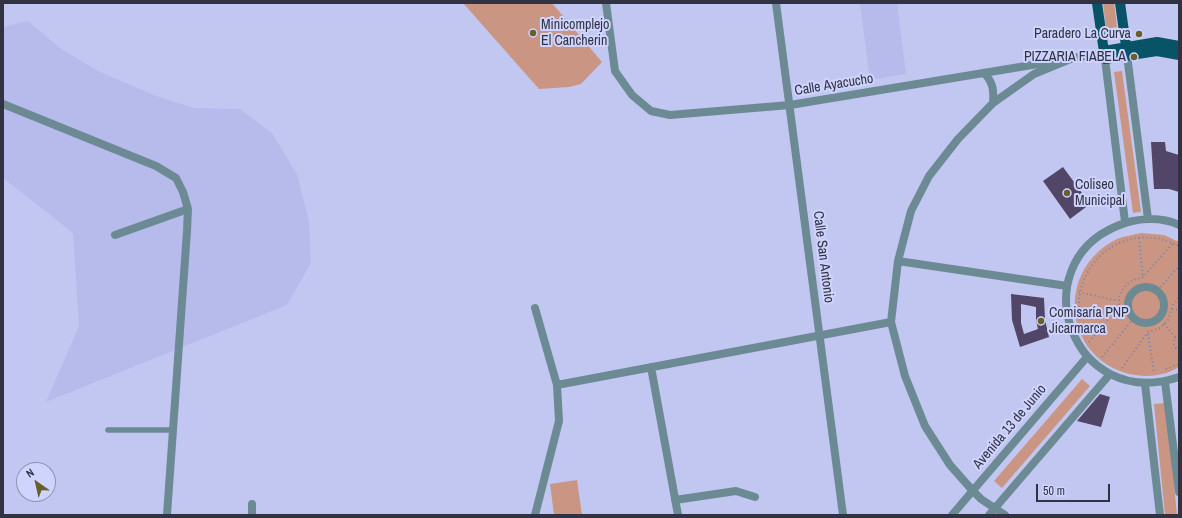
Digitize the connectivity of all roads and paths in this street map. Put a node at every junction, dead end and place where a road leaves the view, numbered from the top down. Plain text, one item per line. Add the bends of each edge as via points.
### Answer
1 (606, 3) edge
2 (776, 3) edge
3 (1097, 3) edge
4 (1120, 3) edge
5 (1179, 46) edge
6 (1127, 51) junction
7 (1104, 54) junction
8 (1179, 55) edge
9 (1073, 58) junction
10 (984, 73) junction
11 (993, 103) junction
12 (3, 104) edge
13 (790, 105) junction
14 (188, 208) junction
15 (1148, 219) junction
16 (1125, 222) junction
17 (1179, 225) edge
18 (115, 235) dead end
19 (1139, 238) junction
20 (1173, 243) junction
21 (1179, 246) edge
22 (898, 260) junction
23 (1179, 266) edge
24 (1143, 278) junction
25 (1068, 286) junction
26 (1158, 290) junction
27 (1079, 292) junction
28 (1179, 298) edge
29 (1118, 301) junction
30 (535, 308) dead end
31 (1172, 309) junction
32 (1179, 310) edge
33 (1079, 318) dead end
34 (1134, 318) junction
35 (891, 322) junction
36 (1164, 324) junction
37 (1148, 332) junction
38 (1179, 335) edge
39 (819, 336) junction
40 (1175, 337) junction
41 (1092, 346) dead end
42 (1179, 349) edge
43 (1099, 354) dead end
44 (1087, 357) junction
45 (1102, 357) junction
46 (1107, 360) dead end
47 (1179, 364) edge
48 (1117, 366) dead end
49 (651, 367) junction
50 (1110, 374) junction
51 (1179, 377) edge
52 (1165, 382) junction
53 (1145, 384) junction
54 (557, 385) junction
55 (108, 430) dead end
56 (172, 430) junction
57 (973, 491) junction
58 (1179, 492) edge
59 (755, 497) dead end
60 (675, 500) junction
61 (252, 504) dead end
62 (995, 508) junction
63 (166, 515) edge
64 (252, 515) edge
65 (535, 515) edge
66 (678, 515) edge
67 (843, 515) edge
68 (952, 515) edge
69 (989, 515) edge
70 (1005, 515) edge
71 (1160, 515) edge

1 - 13 street, Calle Ayacucho via 615,71 632,95 651,111 670,115
2 - 13 street, Calle San Antonio
3 - 7 main road
4 - 6 main road
5 - 6 main road via 1157,42
6 - 7 main road
6 - 8 main road via 1157,51
6 - 15 street
7 - 9 street
7 - 16 street
9 - 10 street, Calle Ayacucho
9 - 11 street via 1034,74
10 - 11 street via 993,86
10 - 13 street, Calle Ayacucho
11 - 22 street via 958,139 929,176 911,211
12 - 14 street via 156,166 176,178
13 - 39 street, Calle San Antonio
14 - 18 street
14 - 56 street
15 - 16 street
15 - 17 street
16 - 25 street via 1108,229 1082,253 1073,269
19 - 20 path via 1150,237
19 - 24 path
19 - 27 path via 1122,242 1099,257 1085,275
20 - 21 path
20 - 24 path
22 - 25 street
22 - 35 street
23 - 26 path
24 - 29 path via 1133,280 1124,287
25 - 44 street via 1066,305 1069,324
26 - 34 street via 1147,286 1132,293 1128,309
26 - 34 street via 1165,304 1158,318 1149,323
27 - 29 path
27 - 33 path
28 - 31 path
29 - 41 path via 1118,306 1088,342
30 - 54 street
31 - 32 path
31 - 36 path
34 - 45 path
35 - 39 street
35 - 57 street via 905,376 925,426 950,466
36 - 37 path
36 - 40 path
37 - 47 path via 1154,372
37 - 48 path via 1122,368
38 - 40 path
39 - 49 street
39 - 67 street, Calle San Antonio
40 - 42 path via 1173,343
43 - 45 path
44 - 50 street
44 - 57 street, Avenida 13 de Junio
45 - 46 path
49 - 54 street
49 - 60 street
50 - 53 street
50 - 62 street
51 - 52 street
52 - 53 street
52 - 58 street
53 - 71 street
54 - 65 street via 559,421
55 - 56 lane
56 - 63 street
57 - 62 street via 980,499
57 - 68 street, Avenida 13 de Junio
59 - 60 street via 736,491
60 - 66 street
61 - 64 street
62 - 69 street
62 - 70 street

